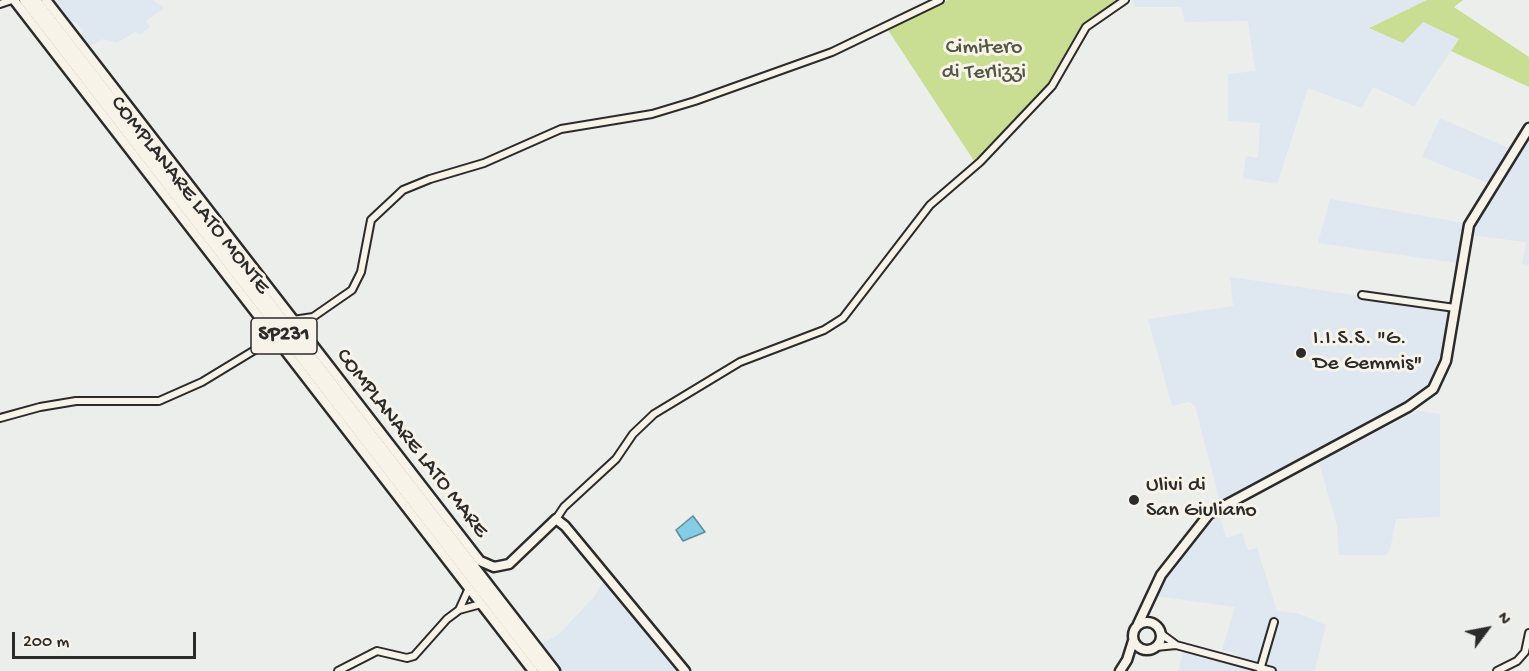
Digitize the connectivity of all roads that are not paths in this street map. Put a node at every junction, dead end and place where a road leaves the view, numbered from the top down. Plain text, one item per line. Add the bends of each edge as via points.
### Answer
1 (13, 0) edge
2 (25, 0) edge
3 (35, 0) edge
4 (46, 0) edge
5 (940, 0) edge
6 (1125, 0) edge
7 (0, 2) edge
8 (1529, 128) edge
9 (1362, 295) dead end
10 (1455, 308) junction
11 (313, 317) junction
12 (293, 320) junction
13 (267, 328) junction
14 (303, 333) junction
15 (278, 341) junction
16 (258, 348) junction
17 (0, 418) edge
18 (556, 519) junction
19 (469, 588) junction
20 (481, 604) junction
21 (1149, 606) junction
22 (459, 610) junction
23 (1274, 622) dead end
24 (1138, 624) junction
25 (1154, 624) junction
26 (1160, 633) junction
27 (1529, 633) edge
28 (1133, 641) junction
29 (1176, 645) junction
30 (1156, 647) junction
31 (1143, 650) junction
32 (1127, 660) junction
33 (1242, 663) junction
34 (1261, 670) edge
35 (338, 671) edge
36 (533, 671) edge
37 (544, 671) edge
38 (555, 671) edge
39 (685, 671) edge
40 (1120, 671) edge
41 (1240, 671) edge
42 (1272, 671) edge
43 (1497, 671) edge

1 - 7 street
1 - 13 street, COMPLANARE LATO MONTE
2 - 37 highway, SP231
3 - 38 highway, SP231
4 - 12 street, COMPLANARE LATO MARE
5 - 11 street via 832,52 695,102 652,114 561,129 484,163 403,190 371,220 361,272 352,290
6 - 18 street via 1086,27 1052,86 980,162 930,205 843,318 824,330 740,362 654,414
8 - 10 street via 1469,225
9 - 10 street
10 - 21 street via 1446,361 1430,393 1209,514 1167,566
11 - 12 street
11 - 14 street
12 - 14 street, COMPLANARE LATO MARE
13 - 15 street, COMPLANARE LATO MONTE
13 - 16 street
14 - 18 street, COMPLANARE LATO MARE via 481,562 494,567 511,563
15 - 16 street
15 - 19 street, COMPLANARE LATO MONTE
16 - 17 street via 202,382 159,401 76,401
18 - 39 street
19 - 20 street, COMPLANARE LATO MONTE
19 - 22 street
20 - 22 street
20 - 36 street, COMPLANARE LATO MONTE
21 - 24 street
21 - 25 street
22 - 35 street via 439,626 414,657 378,651
23 - 34 street
24 - 25 street
24 - 28 street
25 - 26 street
26 - 29 street
26 - 30 street
27 - 43 street via 1525,652
28 - 31 street
28 - 32 street
29 - 30 street
29 - 33 street
30 - 31 street
31 - 32 street
32 - 40 street
33 - 34 street
33 - 41 street
34 - 42 street

